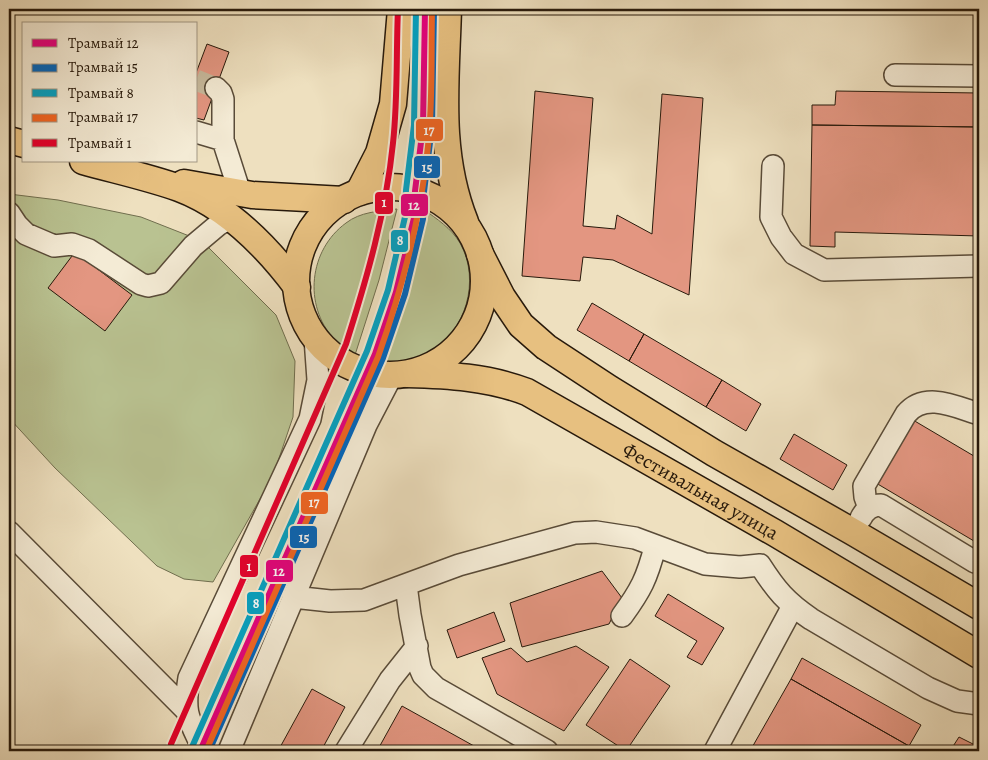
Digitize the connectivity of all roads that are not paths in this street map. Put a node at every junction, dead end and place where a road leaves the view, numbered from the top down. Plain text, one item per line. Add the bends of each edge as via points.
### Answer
1 (401, 9) edge
2 (448, 9) edge
3 (895, 74) dead end
4 (979, 76) edge
5 (216, 88) dead end
6 (198, 133) edge
7 (9, 140) edge
8 (223, 140) junction
9 (22, 143) edge
10 (86, 162) edge
11 (773, 166) dead end
12 (132, 175) junction
13 (240, 193) junction
14 (351, 196) junction
15 (9, 212) edge
16 (230, 218) junction
17 (467, 227) junction
18 (480, 254) junction
19 (979, 266) edge
20 (297, 287) junction
21 (316, 338) junction
22 (399, 374) junction
23 (979, 414) edge
24 (869, 508) junction
25 (9, 532) edge
26 (853, 532) junction
27 (655, 547) junction
28 (976, 562) dead end
29 (406, 585) junction
30 (293, 597) junction
31 (793, 606) junction
32 (979, 606) edge
33 (622, 616) dead end
34 (417, 646) junction
35 (979, 655) edge
36 (979, 704) edge
37 (187, 711) junction
38 (204, 751) edge
39 (229, 751) edge
40 (346, 751) edge
41 (547, 751) edge
42 (715, 751) edge

1 - 14 main road via 394,104 379,153
2 - 17 main road via 444,129 455,193
3 - 4 street
5 - 8 street via 223,99
6 - 8 street
7 - 9 main road
8 - 13 street
10 - 12 main road
11 - 19 street via 771,217 794,254 824,270
12 - 13 main road
12 - 16 main road via 180,189
13 - 14 main road via 286,198
14 - 17 main road via 383,188 415,191 442,203
14 - 20 main road, Фестивальная улица via 320,220 307,238 298,266
15 - 16 street via 26,234 54,246 72,244 88,250 148,286 161,282 193,246
16 - 20 main road via 270,253
17 - 18 main road, Фестивальная улица
18 - 22 main road via 484,290 472,328 450,353 430,366
18 - 26 main road, Фестивальная улица via 502,297 534,338 706,448
20 - 21 main road, Фестивальная улица via 301,312
21 - 22 main road, Фестивальная улица via 344,363 367,372
21 - 37 street via 318,380 310,419 189,678
22 - 30 street via 366,425
22 - 35 main road, Фестивальная улица via 481,378 527,392 782,537
23 - 24 street via 942,402 922,402 911,407 864,486
24 - 26 street
24 - 28 street via 885,507
25 - 37 street
26 - 32 main road, Фестивальная улица
27 - 29 street via 635,538 575,532 460,565
27 - 31 street via 705,564 760,565 780,594
27 - 33 street via 638,595
29 - 30 street via 364,600
29 - 34 street
30 - 39 street
31 - 36 street via 928,688 957,701
31 - 42 street
34 - 40 street via 381,694
34 - 41 street via 423,675 436,688
37 - 38 street

